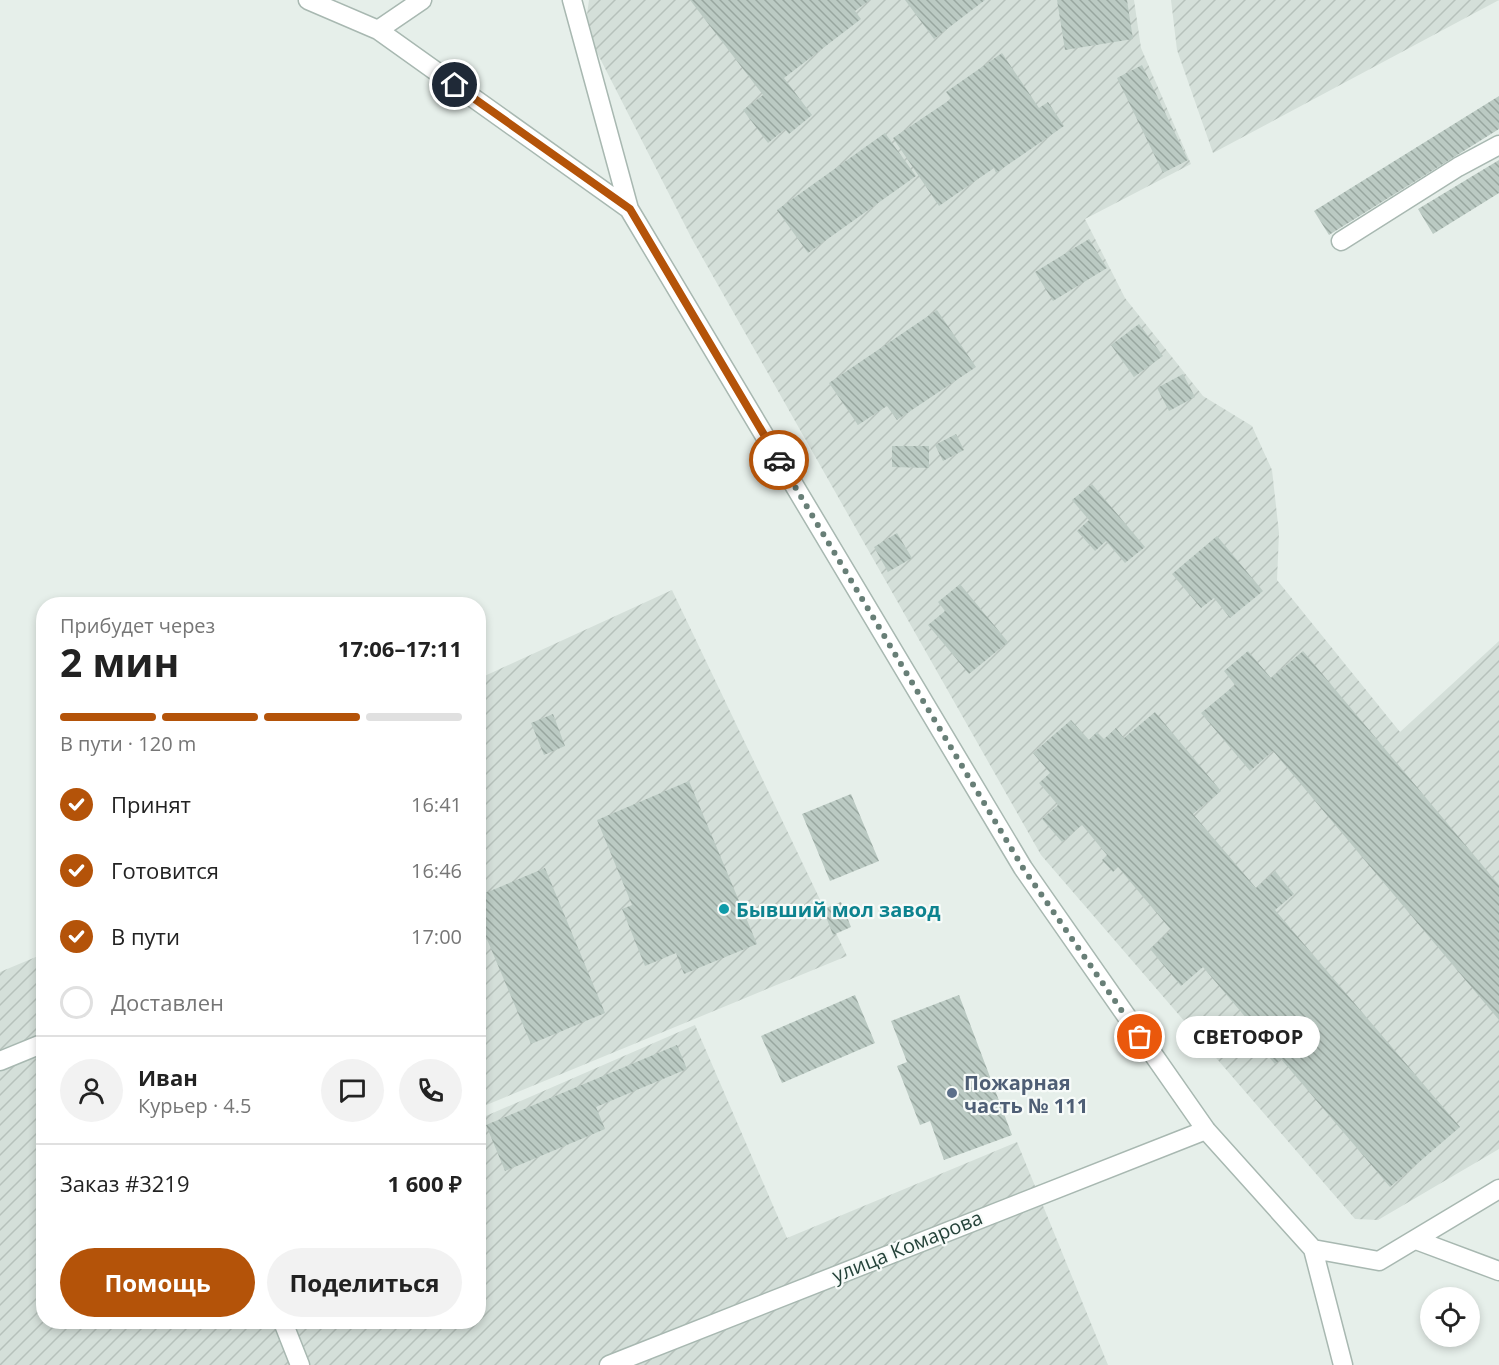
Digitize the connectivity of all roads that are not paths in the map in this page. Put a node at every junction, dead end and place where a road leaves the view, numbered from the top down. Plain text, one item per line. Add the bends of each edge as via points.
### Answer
1 (308, 0) edge
2 (422, 0) edge
3 (572, 0) edge
4 (378, 30) junction
5 (1499, 145) edge
6 (630, 209) junction
7 (1341, 241) dead end
8 (36, 1046) edge
9 (0, 1061) edge
10 (1206, 1131) junction
11 (1499, 1190) edge
12 (1416, 1240) junction
13 (1313, 1249) junction
14 (1499, 1270) edge
15 (286, 1329) edge
16 (300, 1365) edge
17 (609, 1365) edge
18 (1343, 1365) edge

1 - 4 street
2 - 4 street
3 - 6 street
4 - 6 street
5 - 7 street
6 - 10 street via 1023,868
8 - 9 street
10 - 13 street
10 - 17 street, улица Комарова
11 - 12 street
12 - 13 street via 1379,1261
12 - 14 street
13 - 18 street
15 - 16 street

